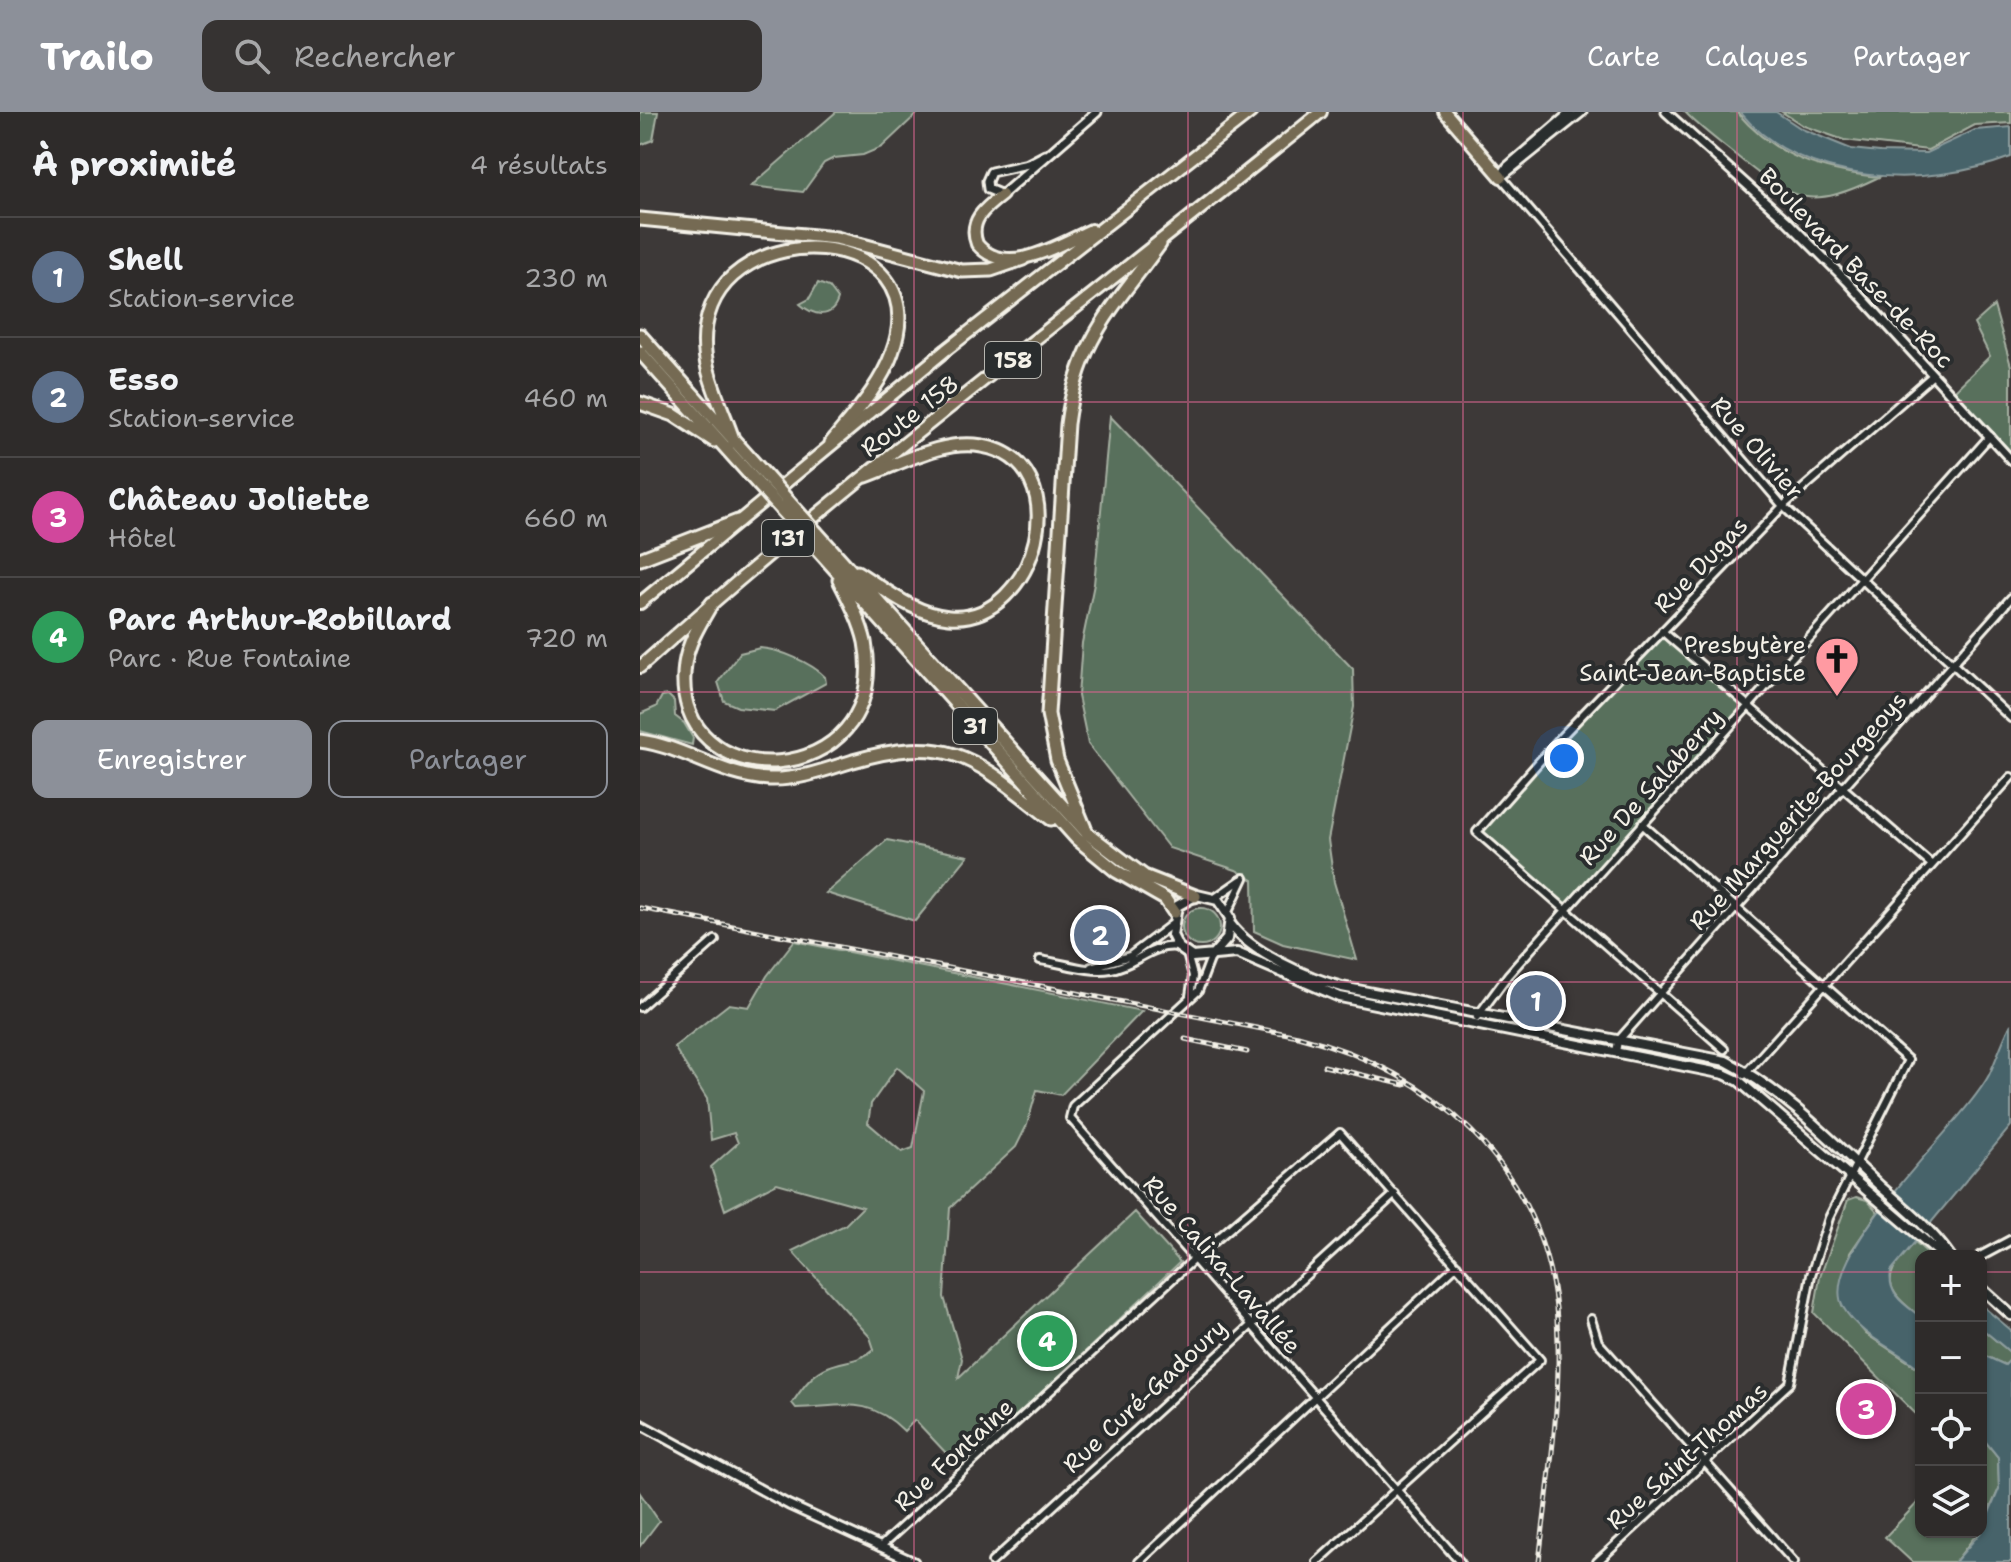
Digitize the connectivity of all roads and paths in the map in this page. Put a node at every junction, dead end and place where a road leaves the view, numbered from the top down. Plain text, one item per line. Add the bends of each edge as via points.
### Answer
1 (1097, 112) edge
2 (1321, 112) edge
3 (1445, 112) edge
4 (1571, 112) edge
5 (1582, 112) edge
6 (1666, 112) edge
7 (1248, 114) edge
8 (1045, 155) junction
9 (1501, 177) junction
10 (1002, 195) junction
11 (640, 219) edge
12 (1108, 222) junction
13 (1160, 244) junction
14 (1023, 259) junction
15 (640, 335) edge
16 (640, 352) edge
17 (1933, 375) junction
18 (640, 403) edge
19 (1990, 436) junction
20 (831, 443) junction
21 (732, 447) junction
22 (2011, 460) edge
23 (866, 476) junction
24 (1783, 506) junction
25 (738, 521) junction
26 (813, 536) junction
27 (640, 559) edge
28 (846, 565) junction
29 (834, 569) junction
30 (1861, 580) junction
31 (2011, 598) edge
32 (640, 603) edge
33 (712, 603) junction
34 (1662, 631) junction
35 (1952, 664) junction
36 (640, 667) edge
37 (1748, 706) junction
38 (2011, 718) edge
39 (640, 741) edge
40 (2011, 777) edge
41 (1843, 788) junction
42 (1642, 824) junction
43 (1082, 836) junction
44 (1932, 865) junction
45 (1195, 896) junction
46 (1215, 898) junction
47 (1736, 908) junction
48 (1565, 910) junction
49 (1174, 912) junction
50 (1228, 912) junction
51 (1231, 924) junction
52 (1171, 925) junction
53 (715, 940) dead end
54 (1178, 947) junction
55 (1187, 954) junction
56 (1211, 957) junction
57 (1040, 960) dead end
58 (1086, 967) junction
59 (1823, 985) junction
60 (1660, 994) junction
61 (1189, 1000) junction
62 (640, 1007) edge
63 (1477, 1014) junction
64 (1475, 1024) junction
65 (1618, 1041) junction
66 (1724, 1049) dead end
67 (1616, 1052) junction
68 (1746, 1071) junction
69 (1739, 1081) junction
70 (1856, 1164) junction
71 (1850, 1177) junction
72 (1395, 1194) junction
73 (2011, 1240) edge
74 (1935, 1250) edge
75 (1946, 1250) edge
76 (1987, 1253) edge
77 (1193, 1260) junction
78 (1457, 1265) junction
79 (1987, 1293) edge
80 (2011, 1315) edge
81 (1591, 1319) dead end
82 (1250, 1325) junction
83 (1316, 1397) junction
84 (640, 1424) edge
85 (1705, 1464) junction
86 (1397, 1490) junction
87 (880, 1547) junction
88 (1603, 1560) edge
89 (914, 1562) edge
90 (992, 1562) edge
91 (1139, 1562) edge
92 (1317, 1562) edge
93 (1460, 1562) edge
94 (1794, 1562) edge

1 - 8 street
2 - 13 highway, Route 158 / 158
3 - 9 highway
4 - 9 street
5 - 9 street
6 - 17 street, Boulevard Base-de-Roc via 1786,220
7 - 12 highway, Route 158 / 158
8 - 10 street
8 - 10 street via 991,172 988,189
9 - 24 street, Rue Olivier
10 - 14 highway via 977,218 975,241 990,255
11 - 14 highway via 836,238 956,270 991,270
12 - 14 highway
12 - 20 highway, Route 158 / 158
13 - 23 highway, Route 158 / 158
13 - 43 highway via 1089,341 1067,424 1048,714
15 - 21 highway, 31
16 - 21 highway, 31
17 - 19 street, Boulevard Base-de-Roc
17 - 24 street, Rue Dugas
18 - 21 highway
19 - 22 street, Boulevard Base-de-Roc
19 - 30 street, Rue De Salaberry
20 - 21 highway via 885,369 899,314 890,284 873,265 847,253 815,248 754,262 728,280 712,303 705,359
20 - 25 highway, Route 158 / 158
21 - 26 highway, 31, bridge
23 - 28 highway via 943,448 993,448 1018,462 1033,483 1039,504 1036,535 1026,566 1008,593 970,616 921,611
23 - 33 highway, Route 158 / 131
24 - 30 street, Rue Olivier
24 - 34 street, Rue Dugas
25 - 27 highway
25 - 32 highway, Route 158 / 158
26 - 28 highway, 31
26 - 29 highway, 31
28 - 43 highway, 31
29 - 33 highway via 863,635 864,688 853,716 833,741 792,762 766,764 734,756 711,740 694,716 686,697 685,665
29 - 43 highway, 31
30 - 35 street, Rue Olivier
30 - 37 street, Rue De Salaberry
31 - 35 street, Rue Marguerite-Bourgeoys
33 - 36 highway, Route 158 / 131
34 - 37 street
34 - 48 street, Rue Dugas via 1477,832
35 - 38 street, Rue Olivier
35 - 41 street, Rue Marguerite-Bourgeoys
37 - 41 street
37 - 42 street, Rue De Salaberry
39 - 43 highway via 765,779 797,777 899,749 942,750 992,772
40 - 44 street
41 - 44 street
41 - 47 street, Rue Marguerite-Bourgeoys
42 - 47 street
42 - 48 street, Rue De Salaberry
43 - 45 highway, 31 via 1144,876
43 - 49 highway, 31 via 1116,871 1161,896
44 - 59 street
45 - 46 main road
45 - 49 main road
46 - 50 main road
46 - 50 street via 1244,878
47 - 59 street
47 - 60 street, Rue Marguerite-Bourgeoys
48 - 60 street
48 - 63 street, Rue De Salaberry
49 - 52 main road
50 - 51 main road
51 - 56 main road via 1227,939
51 - 63 main road via 1246,941 1320,980
52 - 54 main road
52 - 58 street via 1130,956
53 - 62 street
54 - 55 main road
54 - 58 street via 1157,948 1116,968
55 - 56 main road
55 - 61 street via 1193,980
56 - 61 street, Rue Calixa-Lavallée via 1202,985
56 - 64 main road via 1242,954 1331,995
57 - 58 street
59 - 68 street
59 - 70 street, Rue Saint-Thomas via 1908,1060
60 - 65 street, Rue Marguerite-Bourgeoys
60 - 66 street
61 - 77 street, Rue Calixa-Lavallée via 1073,1106 1069,1116
63 - 64 street, Rue De Salaberry
63 - 65 main road
64 - 67 main road
65 - 67 street
65 - 68 main road via 1726,1061
67 - 69 main road
68 - 69 street
68 - 70 main road
69 - 71 main road
70 - 71 street, Rue Saint-Thomas
70 - 75 main road via 1930,1228
71 - 74 main road
71 - 85 street, Rue Saint-Thomas via 1829,1218 1811,1275 1790,1383
72 - 77 street, Rue Fontaine via 1340,1133
72 - 78 street
72 - 82 street, Rue Curé-Gadoury
73 - 76 street
77 - 82 street, Rue Calixa-Lavallée
77 - 87 street, Rue Fontaine
78 - 83 street
78 - 86 street via 1540,1360
79 - 80 main road
81 - 85 street via 1598,1342
82 - 83 street, Rue Calixa-Lavallée
82 - 90 street, Rue Curé-Gadoury
83 - 86 street, Rue Calixa-Lavallée
83 - 91 street
84 - 87 street via 789,1505
85 - 88 street, Rue Saint-Thomas
85 - 94 street
86 - 92 street
86 - 93 street, Rue Calixa-Lavallée
87 - 89 street

